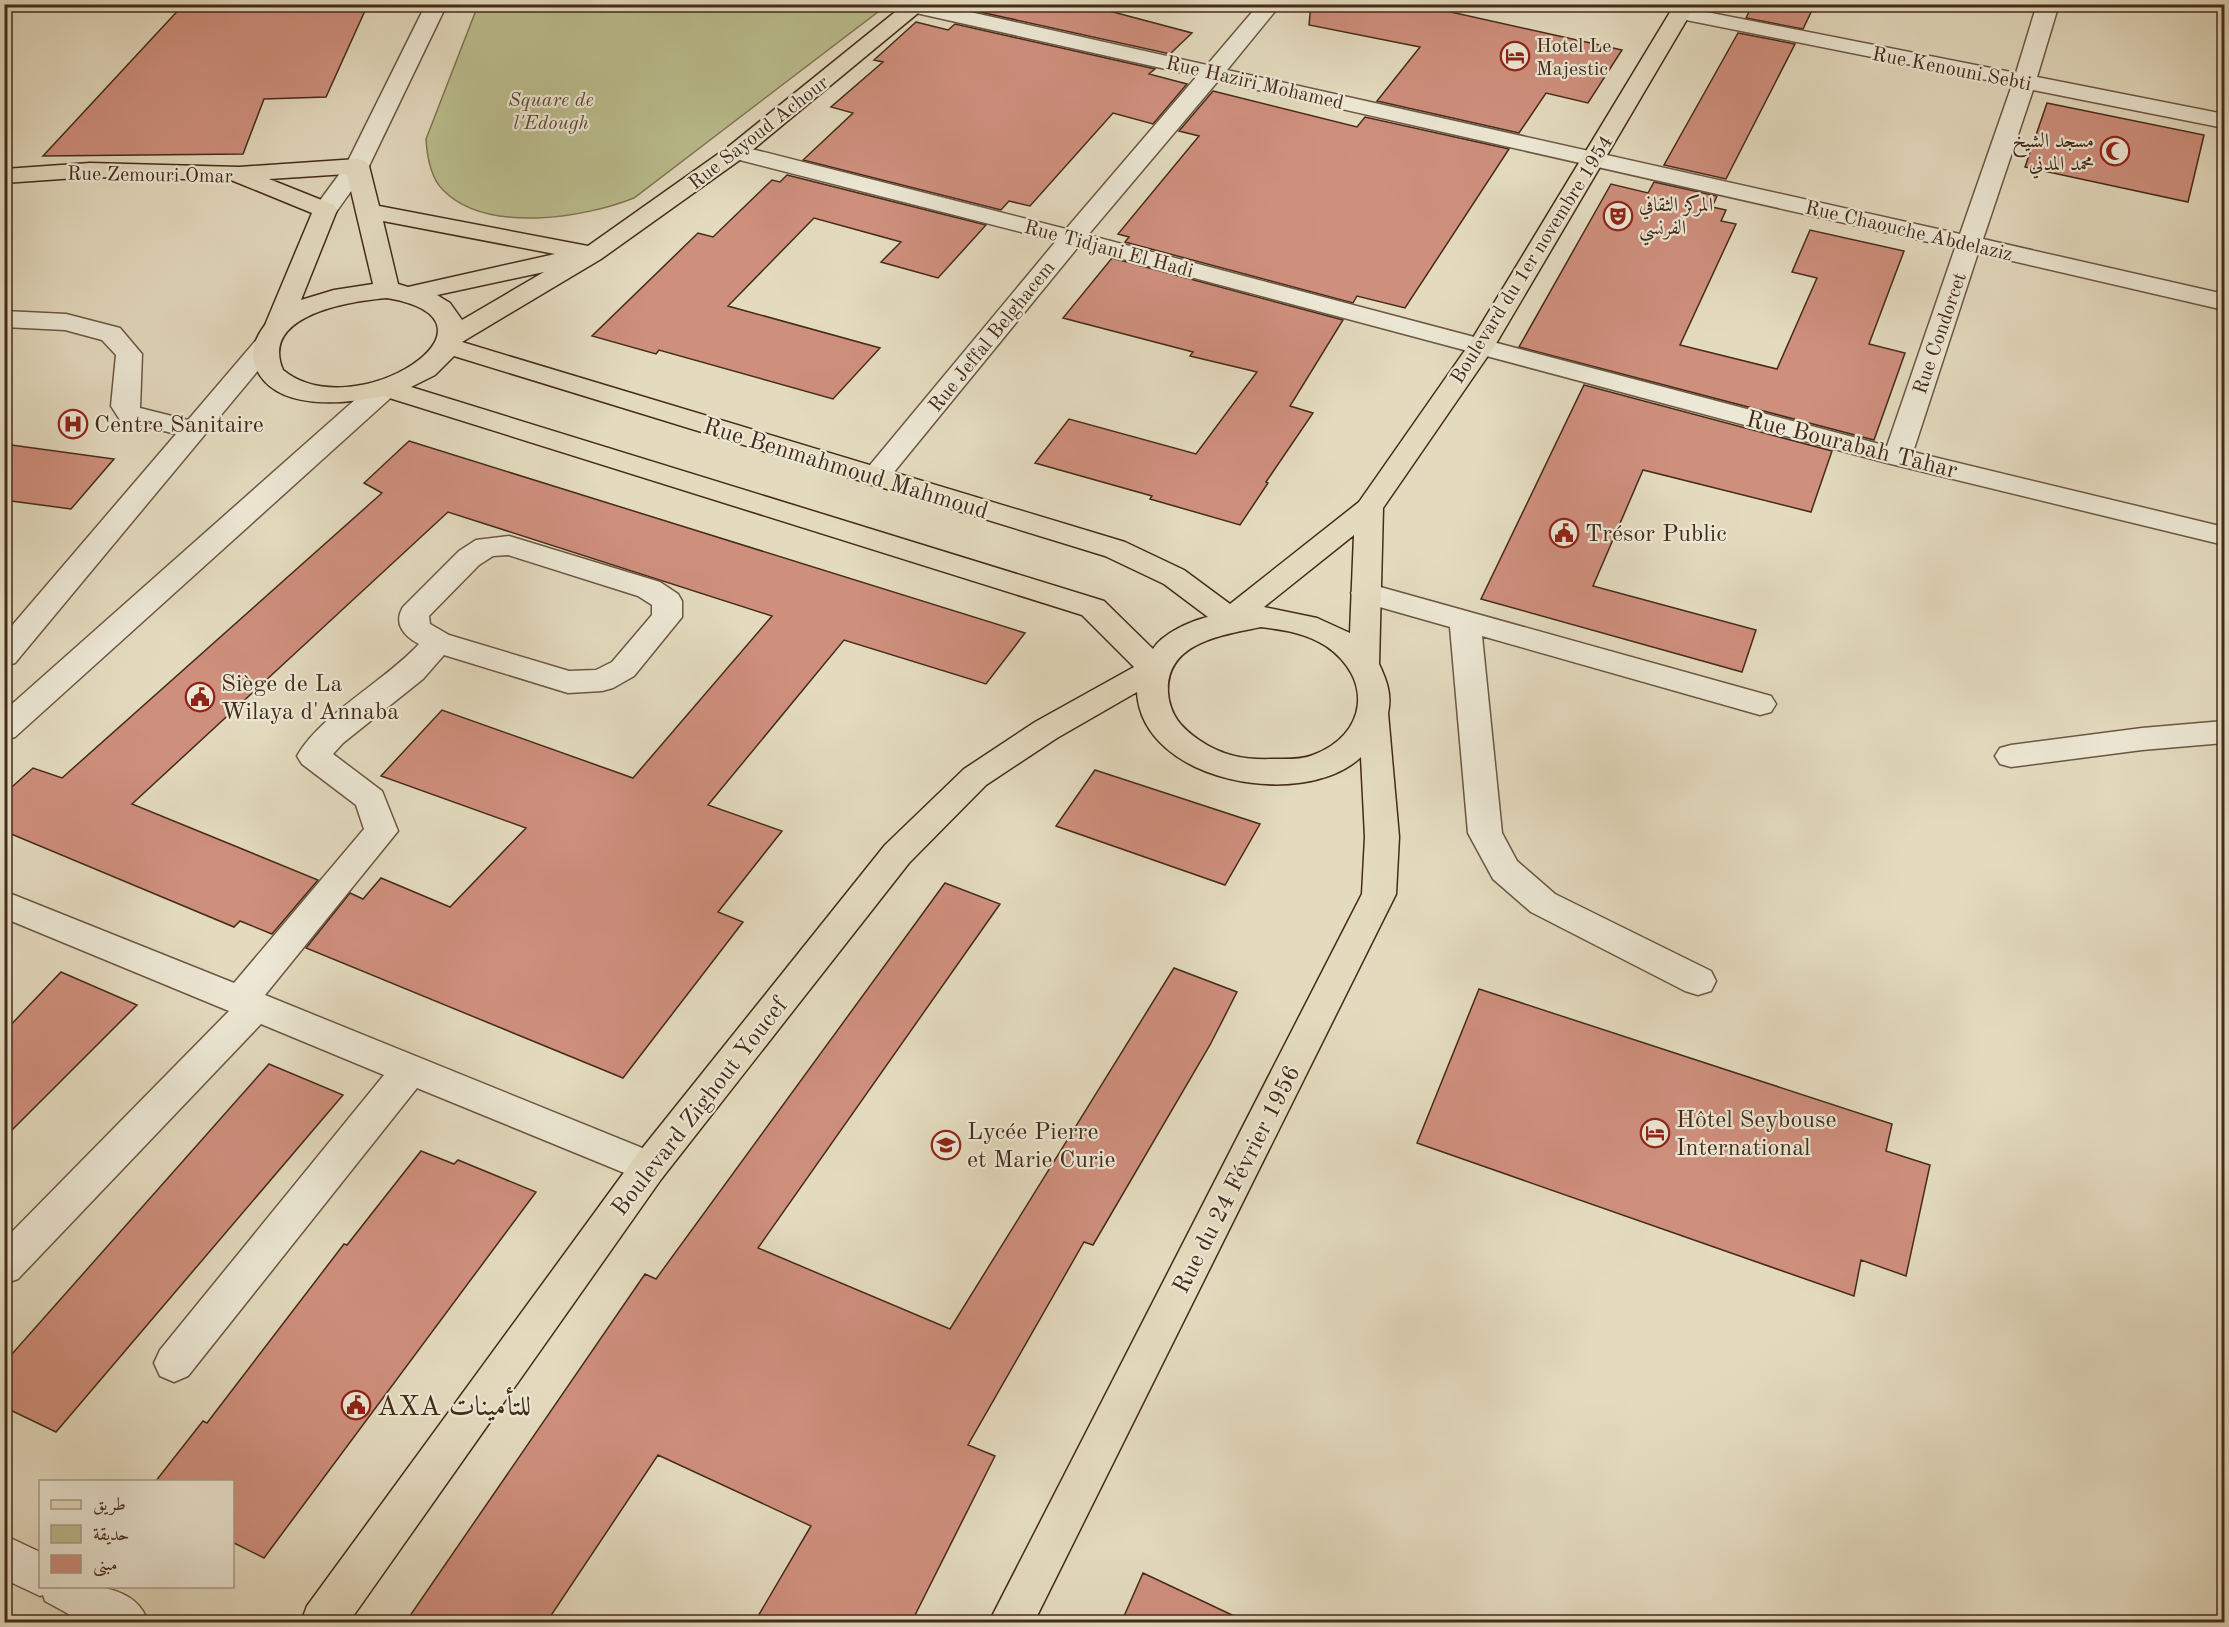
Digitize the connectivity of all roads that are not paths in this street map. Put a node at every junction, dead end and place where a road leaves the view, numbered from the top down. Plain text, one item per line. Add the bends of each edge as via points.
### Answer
1 (437, 4) edge
2 (1271, 4) edge
3 (2048, 4) edge
4 (918, 6) edge
5 (1683, 9) edge
6 (1211, 73) junction
7 (2024, 82) junction
8 (2224, 121) edge
9 (736, 152) junction
10 (1594, 158) junction
11 (357, 166) junction
12 (234, 173) junction
13 (4, 176) edge
14 (326, 210) junction
15 (368, 211) junction
16 (1072, 238) junction
17 (1969, 244) junction
18 (592, 254) junction
19 (387, 290) junction
20 (413, 293) junction
21 (2224, 302) edge
22 (4, 319) edge
23 (273, 335) junction
24 (449, 342) junction
25 (1481, 347) junction
26 (385, 388) junction
27 (194, 430) junction
28 (1897, 457) junction
29 (875, 477) junction
30 (1368, 508) junction
31 (2224, 536) edge
32 (1366, 593) junction
33 (1230, 619) junction
34 (1465, 621) junction
35 (438, 642) junction
36 (4, 656) edge
37 (1364, 663) junction
38 (1154, 669) junction
39 (1760, 704) dead end
40 (1374, 716) junction
41 (4, 729) edge
42 (2224, 732) edge
43 (2011, 756) dead end
44 (4, 904) edge
45 (1698, 981) dead end
46 (248, 1004) junction
47 (410, 1070) junction
48 (649, 1167) junction
49 (4, 1267) edge
50 (174, 1363) dead end
51 (4, 1556) edge
52 (39, 1574) edge
53 (63, 1588) edge
54 (126, 1623) edge
55 (322, 1623) edge
56 (1011, 1623) edge

1 - 11 street
2 - 6 street, Rue Jeffal Belghacem
3 - 7 street, Rue Condorcet
4 - 6 street, Rue Haziri Mohamed
4 - 9 main road, Rue Sayoud Achour
5 - 7 street, Rue Kenouni Sebti
5 - 10 main road, Boulevard du 1er novembre 1954
6 - 10 street, Rue Haziri Mohamed
6 - 16 street, Rue Jeffal Belghacem
7 - 8 street, Rue Kenouni Sebti
7 - 17 street, Rue Condorcet
9 - 16 street, Rue Tidjani El Hadi
9 - 18 main road, Rue Sayoud Achour
10 - 17 street, Rue Chaouche Abdelaziz
10 - 25 main road, Boulevard du 1er novembre 1954
11 - 12 main road
11 - 14 street
11 - 15 main road
12 - 13 main road, Rue Zemouri Omar via 90,170
12 - 14 main road, Rue Zemouri Omar
14 - 23 main road
15 - 18 main road
15 - 19 main road
16 - 25 street, Rue Tidjani El Hadi
16 - 29 street, Rue Jeffal Belghacem
17 - 21 street, Rue Chaouche Abdelaziz
17 - 28 street, Rue Condorcet
18 - 20 main road
18 - 24 main road, Rue Sayoud Achour
19 - 20 main road
19 - 23 main road via 356,291 326,298 299,310
20 - 24 main road via 434,302 447,314 453,330
22 - 27 street via 66,322 111,334 129,354 125,406 130,414
23 - 26 main road, Rue Sayoud Achour via 266,362 275,377 295,388 323,394
23 - 27 street
24 - 26 main road, Rue Sayoud Achour via 435,363
24 - 29 main road, Rue Benmahmoud Mahmoud
25 - 28 street, Rue Bourabah Tahar
25 - 30 main road, Boulevard du 1er novembre 1954
26 - 38 main road via 1093,608
26 - 41 street
27 - 36 street
28 - 31 street, Rue Bourabah Tahar
29 - 33 main road, Rue Benmahmoud Mahmoud via 1115,549 1174,577
30 - 32 main road
30 - 33 main road, Boulevard du 1er novembre 1954
32 - 34 street
32 - 37 main road
33 - 37 main road via 1261,617 1321,630 1346,645
33 - 38 main road via 1197,629 1171,646
34 - 39 street
34 - 45 street via 1485,833 1505,870 1543,903
35 - 35 street via 568,682 602,680 623,669 660,626 667,617 667,600 649,589 509,545 486,547 469,558 414,614 416,629
35 - 46 street via 412,671 332,735 313,756 370,799 381,831
37 - 40 main road via 1376,689
38 - 40 main road via 1149,693 1156,717 1172,740 1199,758 1233,770 1269,774 1306,770 1337,757 1361,739
38 - 48 main road, Boulevard Zighout Youcef via 1046,730 975,777 897,854
40 - 56 main road, Rue du 24 Février 1956 via 1382,837 1379,894
42 - 43 street
44 - 46 street
46 - 47 street
46 - 49 street
47 - 48 street
47 - 50 street
48 - 55 main road, Boulevard Zighout Youcef
51 - 52 street
53 - 54 street

